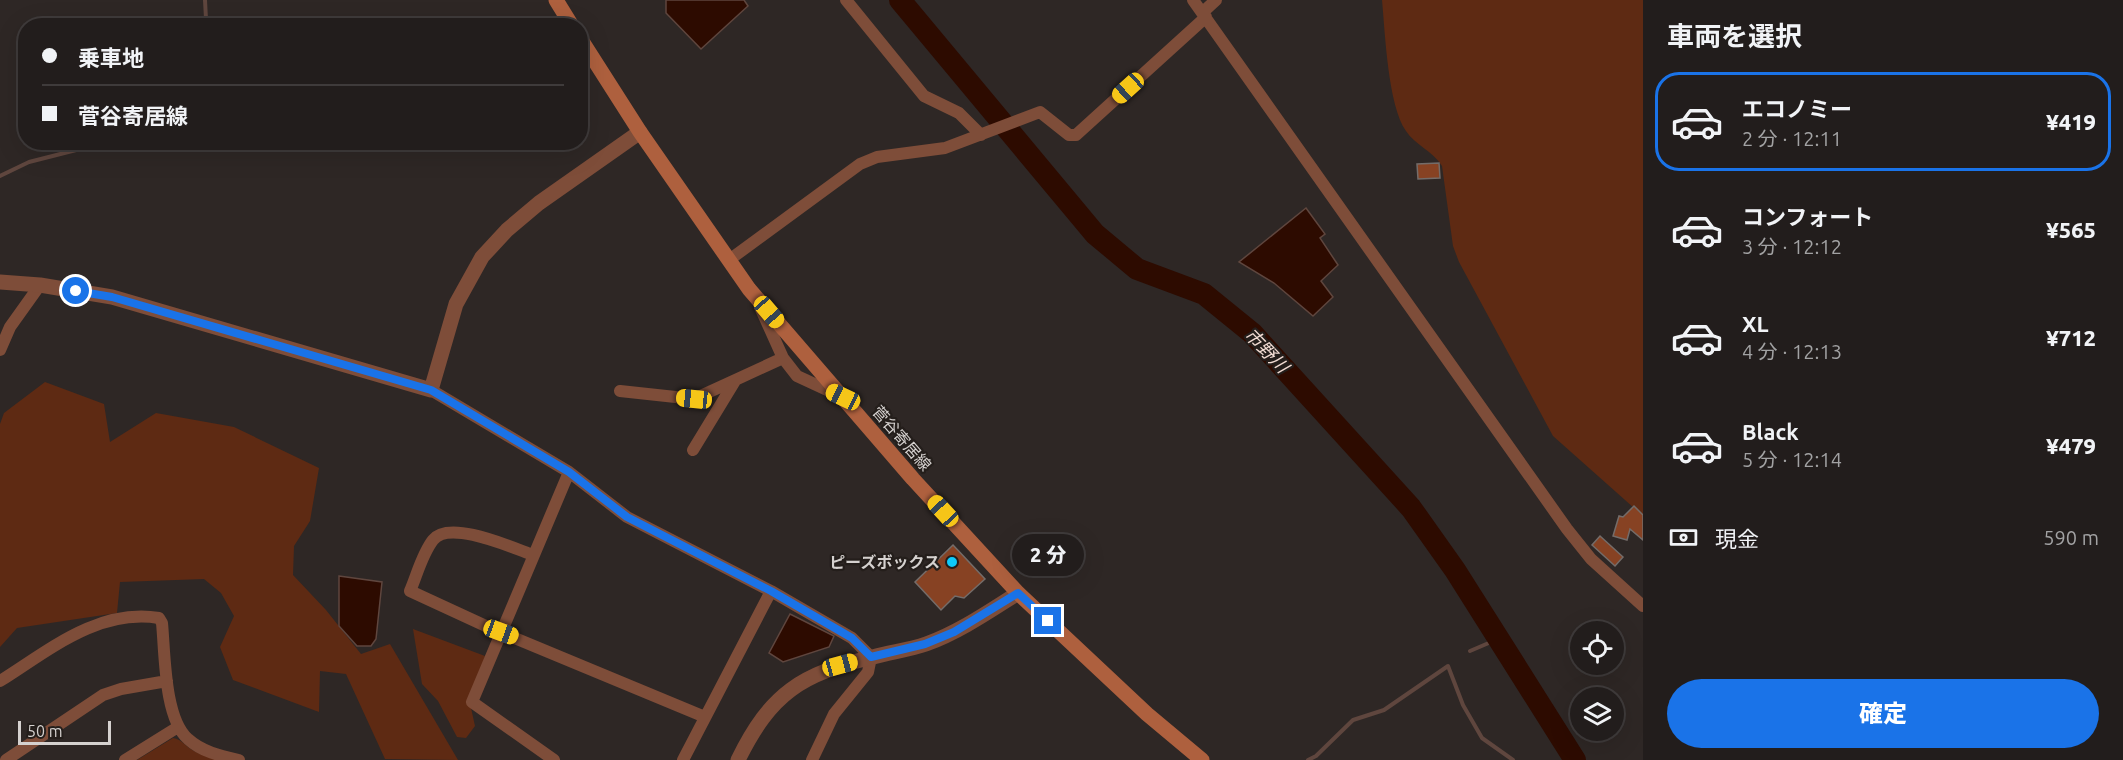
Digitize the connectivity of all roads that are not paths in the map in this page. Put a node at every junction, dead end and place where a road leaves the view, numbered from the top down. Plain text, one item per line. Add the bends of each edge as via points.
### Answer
1 (556, 0) edge
2 (846, 0) edge
3 (1193, 0) edge
4 (1216, 0) edge
5 (1204, 14) junction
6 (567, 18) edge
7 (588, 51) edge
8 (640, 132) junction
9 (986, 134) junction
10 (729, 260) junction
11 (0, 282) edge
12 (40, 285) junction
13 (755, 295) junction
14 (0, 350) edge
15 (783, 358) junction
16 (735, 381) junction
17 (431, 390) junction
18 (621, 391) dead end
19 (843, 397) junction
20 (693, 450) dead end
21 (569, 472) junction
22 (533, 555) junction
23 (771, 591) junction
24 (1018, 593) junction
25 (1643, 606) edge
26 (501, 632) junction
27 (871, 657) junction
28 (0, 681) edge
29 (167, 681) junction
30 (705, 717) junction
31 (178, 728) junction
32 (6, 760) edge
33 (125, 760) edge
34 (239, 760) edge
35 (554, 760) edge
36 (683, 760) edge
37 (738, 760) edge
38 (812, 760) edge
39 (1202, 760) edge

1 - 6 main road
2 - 9 street via 924,96 959,113
3 - 5 street
4 - 5 street
5 - 9 street via 1076,135 1069,135 1040,112
5 - 25 street via 1567,529 1591,559
7 - 8 main road, 菅谷寄居線
8 - 10 main road, 菅谷寄居線
8 - 17 street via 539,203 482,257 456,304
9 - 10 street via 945,148 877,156 860,164
10 - 13 main road, 菅谷寄居線
11 - 12 street
12 - 14 street via 10,327
12 - 17 street via 112,297
13 - 15 street
13 - 19 main road, 菅谷寄居線
15 - 16 street
15 - 19 street via 797,376
16 - 18 street via 694,399
16 - 20 street
17 - 21 street
19 - 24 main road, 菅谷寄居線
21 - 22 street
21 - 23 street via 627,517
22 - 26 street
22 - 26 street via 486,538 453,532 441,534 433,539 410,591
23 - 27 street via 852,638
23 - 30 street
24 - 27 street via 954,632 925,644
24 - 39 main road, 菅谷寄居線
26 - 30 street
26 - 35 street via 472,702
27 - 37 street via 819,672 784,693 752,732
27 - 38 street via 868,672 834,714
28 - 29 street via 89,626 148,616 159,618 162,623
29 - 31 street
29 - 32 street via 103,695
30 - 36 street
31 - 33 street
31 - 34 street via 195,745

